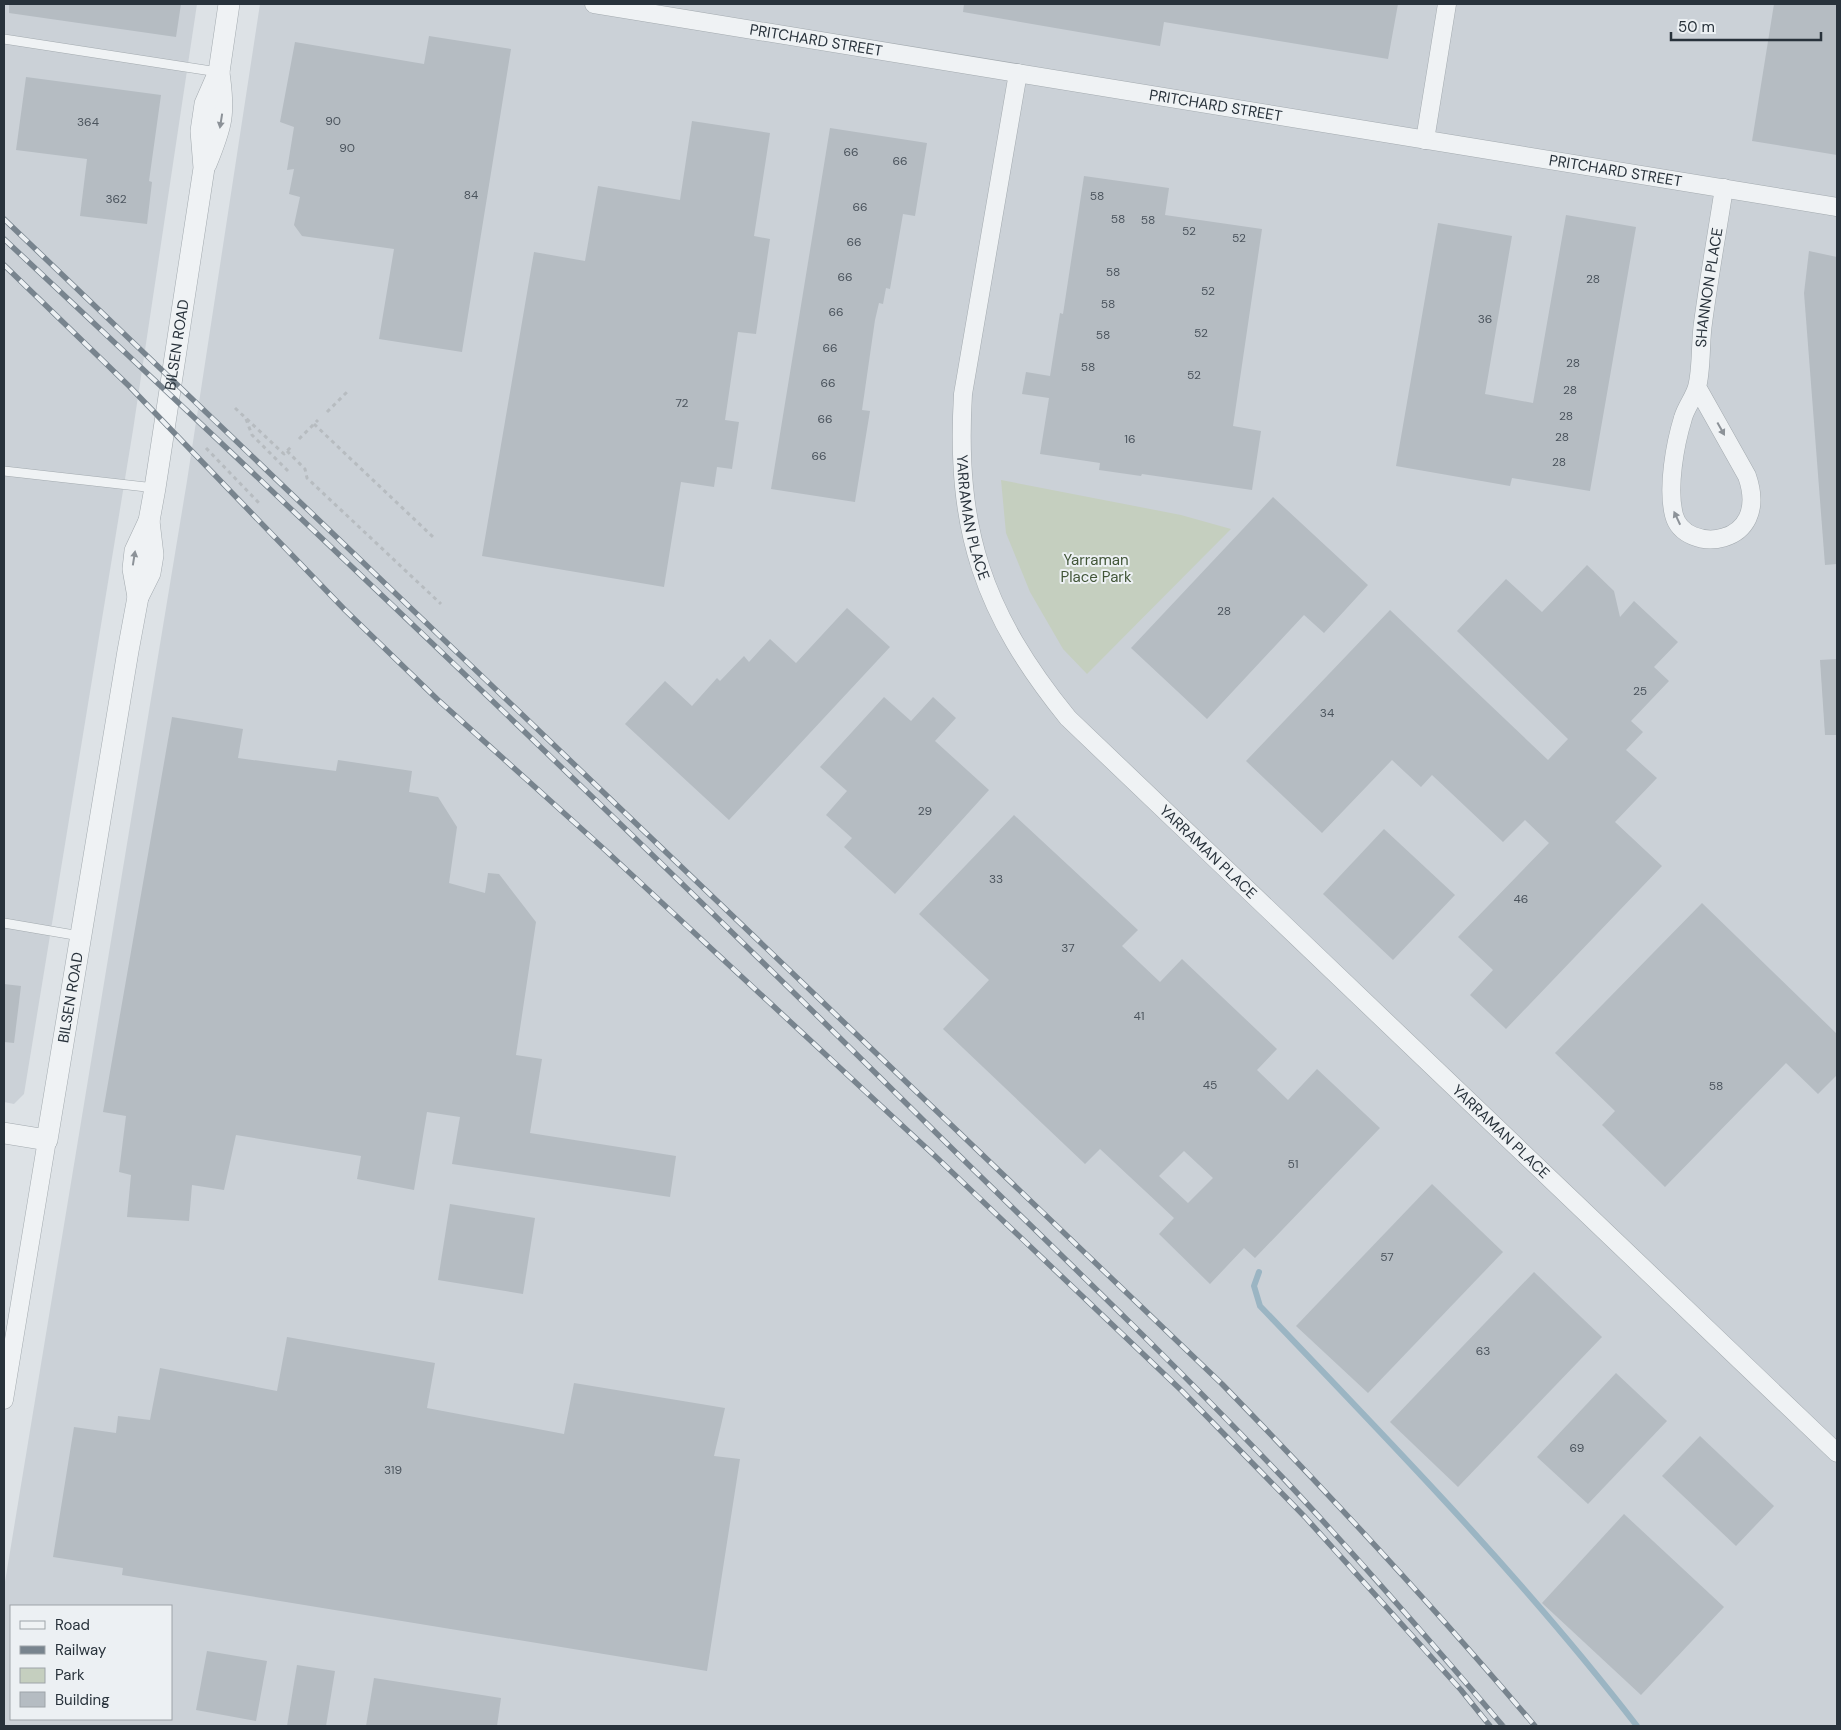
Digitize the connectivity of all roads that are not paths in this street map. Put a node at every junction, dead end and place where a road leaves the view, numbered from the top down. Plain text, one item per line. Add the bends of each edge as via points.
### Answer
1 (229, 4) edge
2 (594, 4) edge
3 (1447, 4) edge
4 (4, 39) edge
5 (218, 72) junction
6 (1018, 73) junction
7 (1425, 140) junction
8 (1724, 188) junction
9 (1837, 207) edge
10 (1697, 387) junction
11 (4, 471) edge
12 (155, 488) junction
13 (4, 923) edge
14 (80, 936) junction
15 (4, 1133) edge
16 (47, 1140) junction
17 (4, 1400) edge
18 (1837, 1453) edge

1 - 5 street, BILSEN ROAD
2 - 6 street, PRITCHARD STREET
3 - 7 street
4 - 5 lane
5 - 12 street, BILSEN ROAD via 205,104 201,131 204,168
6 - 7 street, PRITCHARD STREET
6 - 18 street, YARRAMAN PLACE via 963,394 961,433 966,506 974,546 988,593 1010,639 1068,718
7 - 8 street, PRITCHARD STREET
8 - 9 street, PRITCHARD STREET
8 - 10 street, SHANNON PLACE via 1703,323
10 -> 10 street, SHANNON PLACE via 1747,476 1752,491 1752,504 1742,528 1732,536 1716,539 1702,538 1683,528 1674,518 1672,504 1671,484 1683,417
11 - 12 lane
12 - 14 street, BILSEN ROAD via 149,522 135,551 133,569 138,597
13 - 14 lane
14 - 16 street, BILSEN ROAD
15 - 16 street
16 - 17 street, BILSEN ROAD

